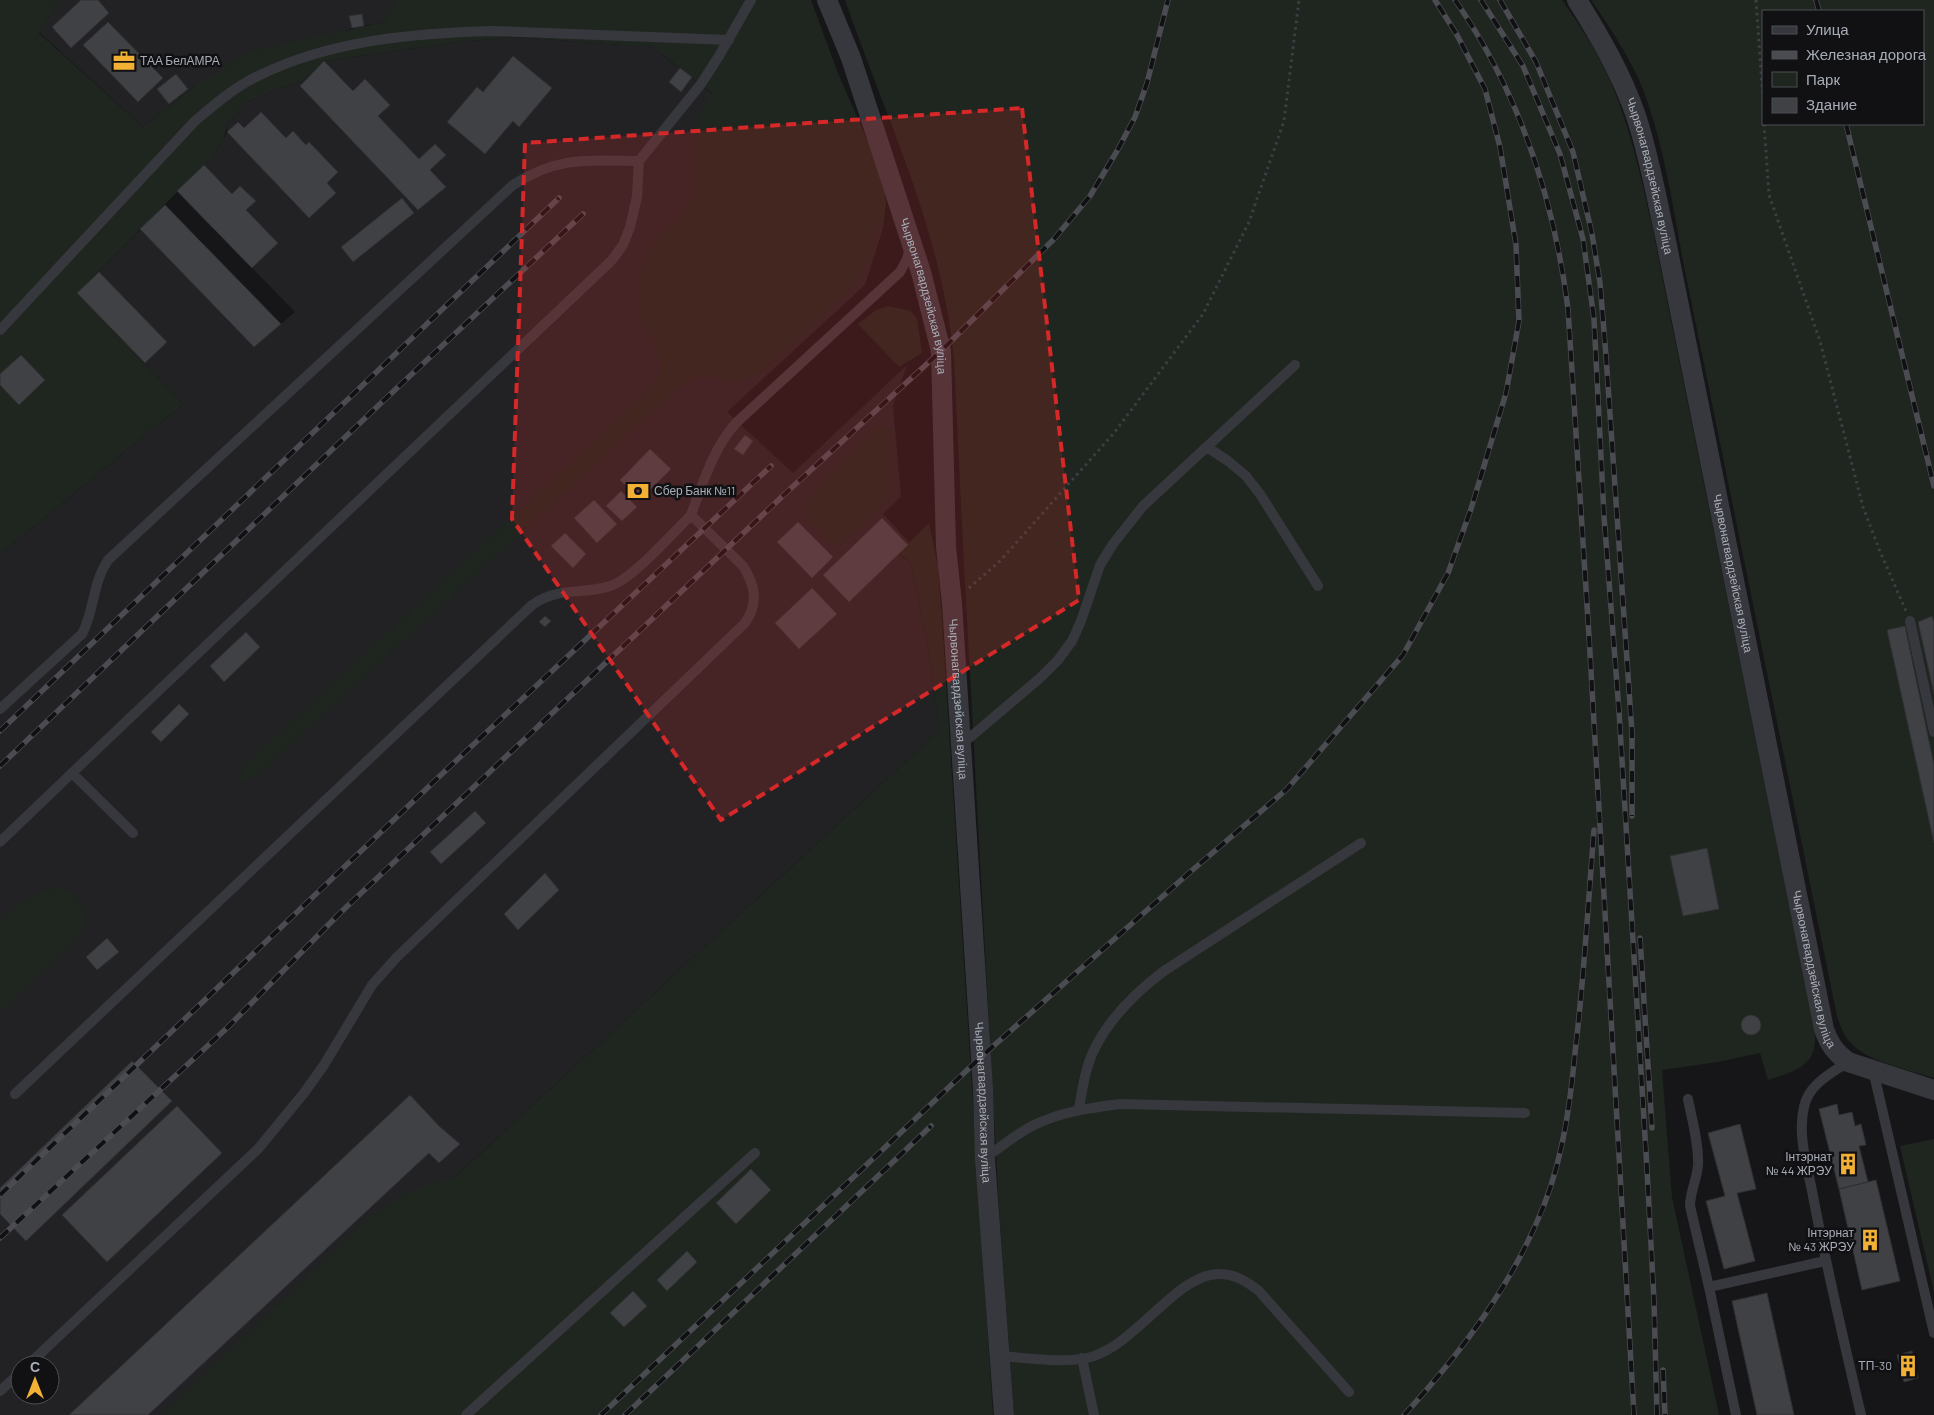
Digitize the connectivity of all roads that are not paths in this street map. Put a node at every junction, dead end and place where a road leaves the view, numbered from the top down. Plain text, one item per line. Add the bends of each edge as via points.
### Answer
1 (750, 0) edge
2 (827, 0) edge
3 (1577, 0) edge
4 (728, 40) junction
5 (639, 161) junction
6 (911, 243) junction
7 (0, 330) edge
8 (1294, 365) dead end
9 (1207, 447) junction
10 (691, 516) junction
11 (1318, 586) dead end
12 (1910, 621) road end
13 (0, 709) edge
14 (1934, 732) edge
15 (960, 745) junction
16 (72, 773) junction
17 (133, 833) dead end
18 (0, 842) edge
19 (1361, 843) dead end
20 (1848, 1062) junction
21 (1874, 1070) junction
22 (1934, 1090) edge
23 (15, 1094) dead end
24 (1688, 1099) dead end
25 (1079, 1109) junction
26 (1525, 1113) dead end
27 (755, 1153) dead end
28 (985, 1159) junction
29 (1825, 1261) junction
30 (1709, 1287) junction
31 (1934, 1333) edge
32 (39, 1355) edge
33 (1000, 1356) junction
34 (1082, 1358) junction
35 (10, 1382) edge
36 (0, 1391) edge
37 (1349, 1392) dead end
38 (466, 1415) edge
39 (1004, 1415) edge
40 (1094, 1415) edge
41 (1736, 1415) edge
42 (1861, 1415) edge

1 - 4 lane
2 - 6 street, Чырвонагвардзейская вуліца via 851,58
3 - 20 street, Чырвонагвардзейская вуліца via 1612,58 1636,116 1645,149 1824,1029 1828,1042
4 - 5 lane via 701,84
4 - 7 lane via 458,32 392,38 324,51 288,62 258,75 222,98 195,121
5 - 13 lane via 563,162 545,167 513,185 108,560 96,581 92,610 82,634
5 - 16 lane via 630,227 612,260
6 - 10 lane via 900,272 728,431 713,458
6 - 15 street, Чырвонагвардзейская вуліца via 941,350 946,547
8 - 9 lane
9 - 11 lane via 1246,476
9 - 15 lane via 1143,506 1113,544 1100,565 1075,634 1058,660
10 - 23 lane via 624,580 602,588 558,593 532,605
10 - 32 lane via 749,575 754,605 745,623 384,970 324,1065 258,1149
12 - 14 lane
15 - 28 street, Чырвонагвардзейская вуліца
16 - 17 lane
16 - 18 lane
19 - 25 lane via 1142,988 1106,1031 1093,1053
20 - 21 street, Чырвонагвардзейская вуліца
20 - 29 lane via 1826,1076 1809,1094 1804,1106 1802,1135
21 - 22 street, Чырвонагвардзейская вуліца
21 - 31 lane
24 - 30 lane via 1698,1160 1690,1206
25 - 26 lane via 1156,1104
25 - 28 lane via 1032,1126
27 - 38 lane
28 - 33 street, Чырвонагвардзейская вуліца
29 - 30 lane
29 - 42 lane
30 - 41 lane
33 - 34 lane
33 - 39 street, Чырвонагвардзейская вуліца
34 - 37 lane via 1111,1348 1200,1278 1231,1275 1258,1290
34 - 40 lane
35 - 36 lane

